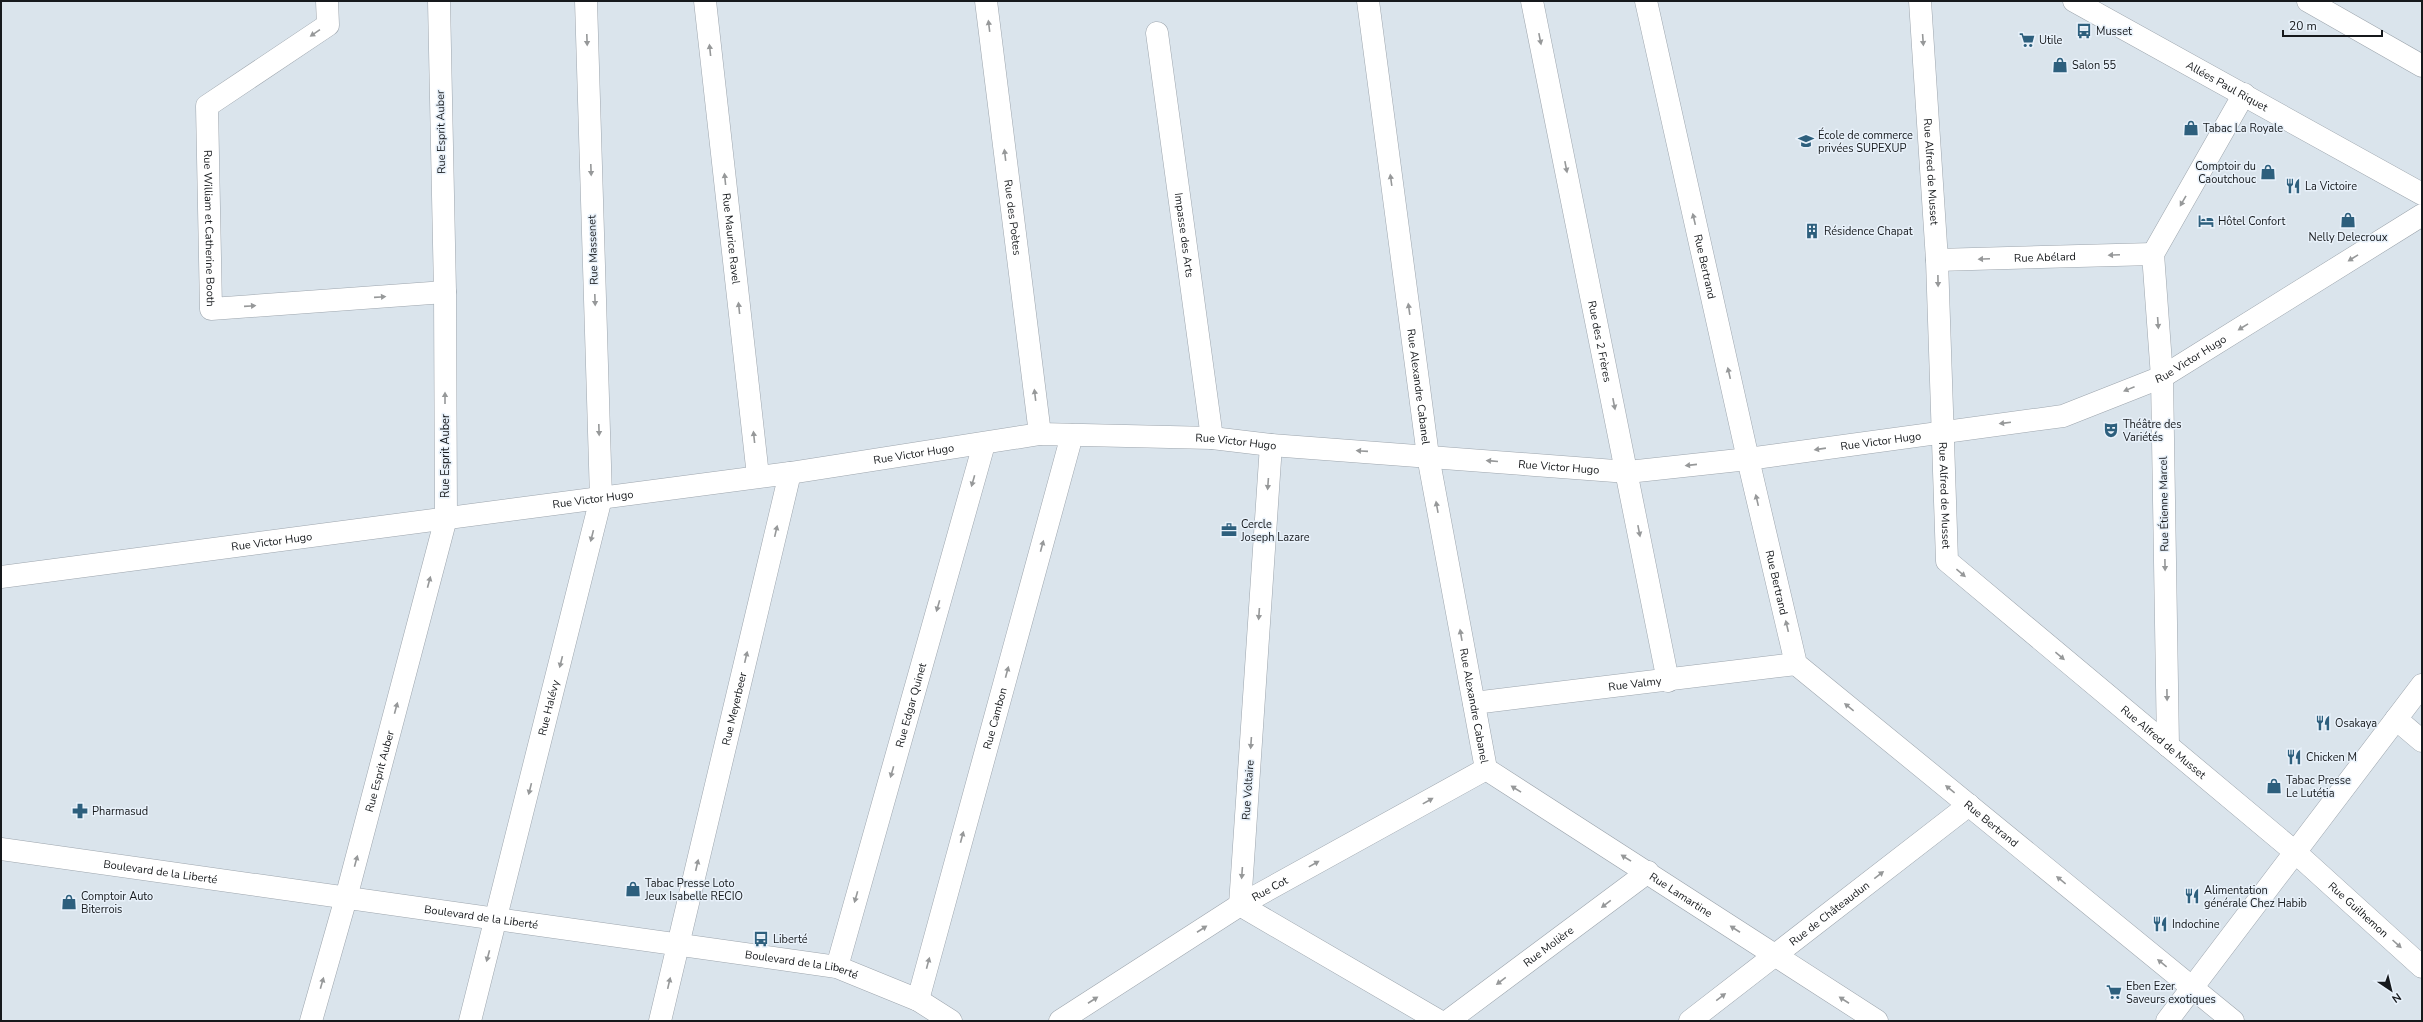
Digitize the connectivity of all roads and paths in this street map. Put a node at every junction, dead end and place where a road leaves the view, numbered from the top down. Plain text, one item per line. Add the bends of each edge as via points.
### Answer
1 (328, 1) edge
2 (438, 1) edge
3 (586, 1) edge
4 (705, 1) edge
5 (986, 1) edge
6 (1368, 1) edge
7 (1532, 1) edge
8 (1646, 1) edge
9 (1920, 1) edge
10 (2074, 1) edge
11 (2308, 1) edge
12 (1157, 33) dead end
13 (2422, 66) edge
14 (2244, 94) junction
15 (2422, 194) edge
16 (2422, 215) edge
17 (2153, 254) junction
18 (1937, 260) junction
19 (445, 292) junction
20 (2162, 376) junction
21 (1942, 431) junction
22 (1040, 434) junction
23 (1072, 435) junction
24 (1212, 438) junction
25 (984, 444) junction
26 (1270, 445) junction
27 (1428, 456) junction
28 (1748, 459) junction
29 (1628, 472) junction
30 (790, 473) junction
31 (758, 476) junction
32 (601, 498) junction
33 (446, 518) junction
34 (1, 578) edge
35 (1796, 664) junction
36 (1668, 681) junction
37 (2422, 685) edge
38 (1474, 703) junction
39 (2396, 719) junction
40 (2422, 741) edge
41 (2168, 746) junction
42 (1486, 769) junction
43 (1969, 805) junction
44 (1, 849) edge
45 (2295, 852) junction
46 (1648, 872) junction
47 (346, 898) junction
48 (1240, 905) junction
49 (498, 918) junction
50 (678, 944) junction
51 (1776, 955) junction
52 (837, 967) junction
53 (2422, 967) edge
54 (2192, 988) junction
55 (918, 1000) junction
56 (311, 1021) edge
57 (470, 1021) edge
58 (660, 1021) edge
59 (951, 1021) edge
60 (1060, 1021) edge
61 (1439, 1021) edge
62 (1448, 1021) edge
63 (1690, 1021) edge
64 (1877, 1021) edge
65 (2167, 1021) edge
66 (2233, 1021) edge

1 -> 19 street, Rue William et Catherine Booth via 328,25 207,106 211,310
2 - 19 street, Rue Esprit Auber
3 -> 32 street, Rue Massenet
31 -> 4 street, Rue Maurice Ravel
22 -> 5 street, Rue des Poètes
27 -> 6 street, Rue Alexandre Cabanel
7 -> 29 street, Rue des 2 Frères
28 -> 8 street, Rue Bertrand
9 -> 18 street, Rue Alfred de Musset
10 - 14 street, Allées Paul Riquet
11 - 13 street
12 - 24 street, Impasse des Arts
14 - 15 street, Allées Paul Riquet
14 -> 17 street
16 -> 20 street, Rue Victor Hugo
17 -> 18 street, Rue Abélard
17 -> 20 street, Rue Étienne Marcel
18 -> 21 street, Rue Alfred de Musset
33 -> 19 street, Rue Esprit Auber
20 -> 21 street, Rue Victor Hugo via 2063,416
20 -> 41 street, Rue Étienne Marcel
21 -> 28 street, Rue Victor Hugo
21 -> 41 street, Rue Alfred de Musset via 1947,561
22 - 23 street, Rue Victor Hugo
22 - 25 street, Rue Victor Hugo
23 - 24 street, Rue Victor Hugo
55 -> 23 street, Rue Cambon
24 - 26 street, Rue Victor Hugo
25 - 30 street, Rue Victor Hugo
25 -> 52 street, Rue Edgar Quinet
27 -> 26 street, Rue Victor Hugo
26 -> 48 street, Rue Voltaire
29 -> 27 street, Rue Victor Hugo
38 -> 27 street, Rue Alexandre Cabanel
28 -> 29 street, Rue Victor Hugo
35 -> 28 street, Rue Bertrand
29 -> 36 street, Rue des 2 Frères
30 - 31 street, Rue Victor Hugo
50 -> 30 street, Rue Meyerbeer
31 - 32 street, Rue Victor Hugo
32 - 33 street, Rue Victor Hugo
32 -> 49 street, Rue Halévy
33 - 34 street, Rue Victor Hugo
47 -> 33 street, Rue Esprit Auber
35 - 36 street, Rue Valmy
43 -> 35 street, Rue Bertrand
36 - 38 street, Rue Valmy
37 - 39 street
38 - 42 street, Rue Alexandre Cabanel
39 - 40 street
39 - 45 street
41 - 45 street, Rue Alfred de Musset
46 -> 42 street, Rue Lamartine
48 -> 42 street, Rue Cot
51 -> 43 street, Rue de Châteaudun
54 -> 43 street, Rue Bertrand
44 - 47 street, Boulevard de la Liberté
45 -> 53 street, Rue Guilhemon
45 - 54 street
51 -> 46 street, Rue Lamartine
46 -> 62 street, Rue Molière
47 - 49 street, Boulevard de la Liberté
56 -> 47 street, Rue Esprit Auber
60 -> 48 street, Rue Cot
48 - 61 street
49 - 50 street, Boulevard de la Liberté
49 -> 57 street, Rue Halévy
50 - 52 street, Boulevard de la Liberté
58 -> 50 street, Rue Meyerbeer
63 -> 51 street, Rue de Châteaudun
64 -> 51 street, Rue Lamartine
52 - 55 street, Boulevard de la Liberté
54 - 65 street
54 - 66 street, Rue Bertrand
55 - 59 street, Boulevard de la Liberté

